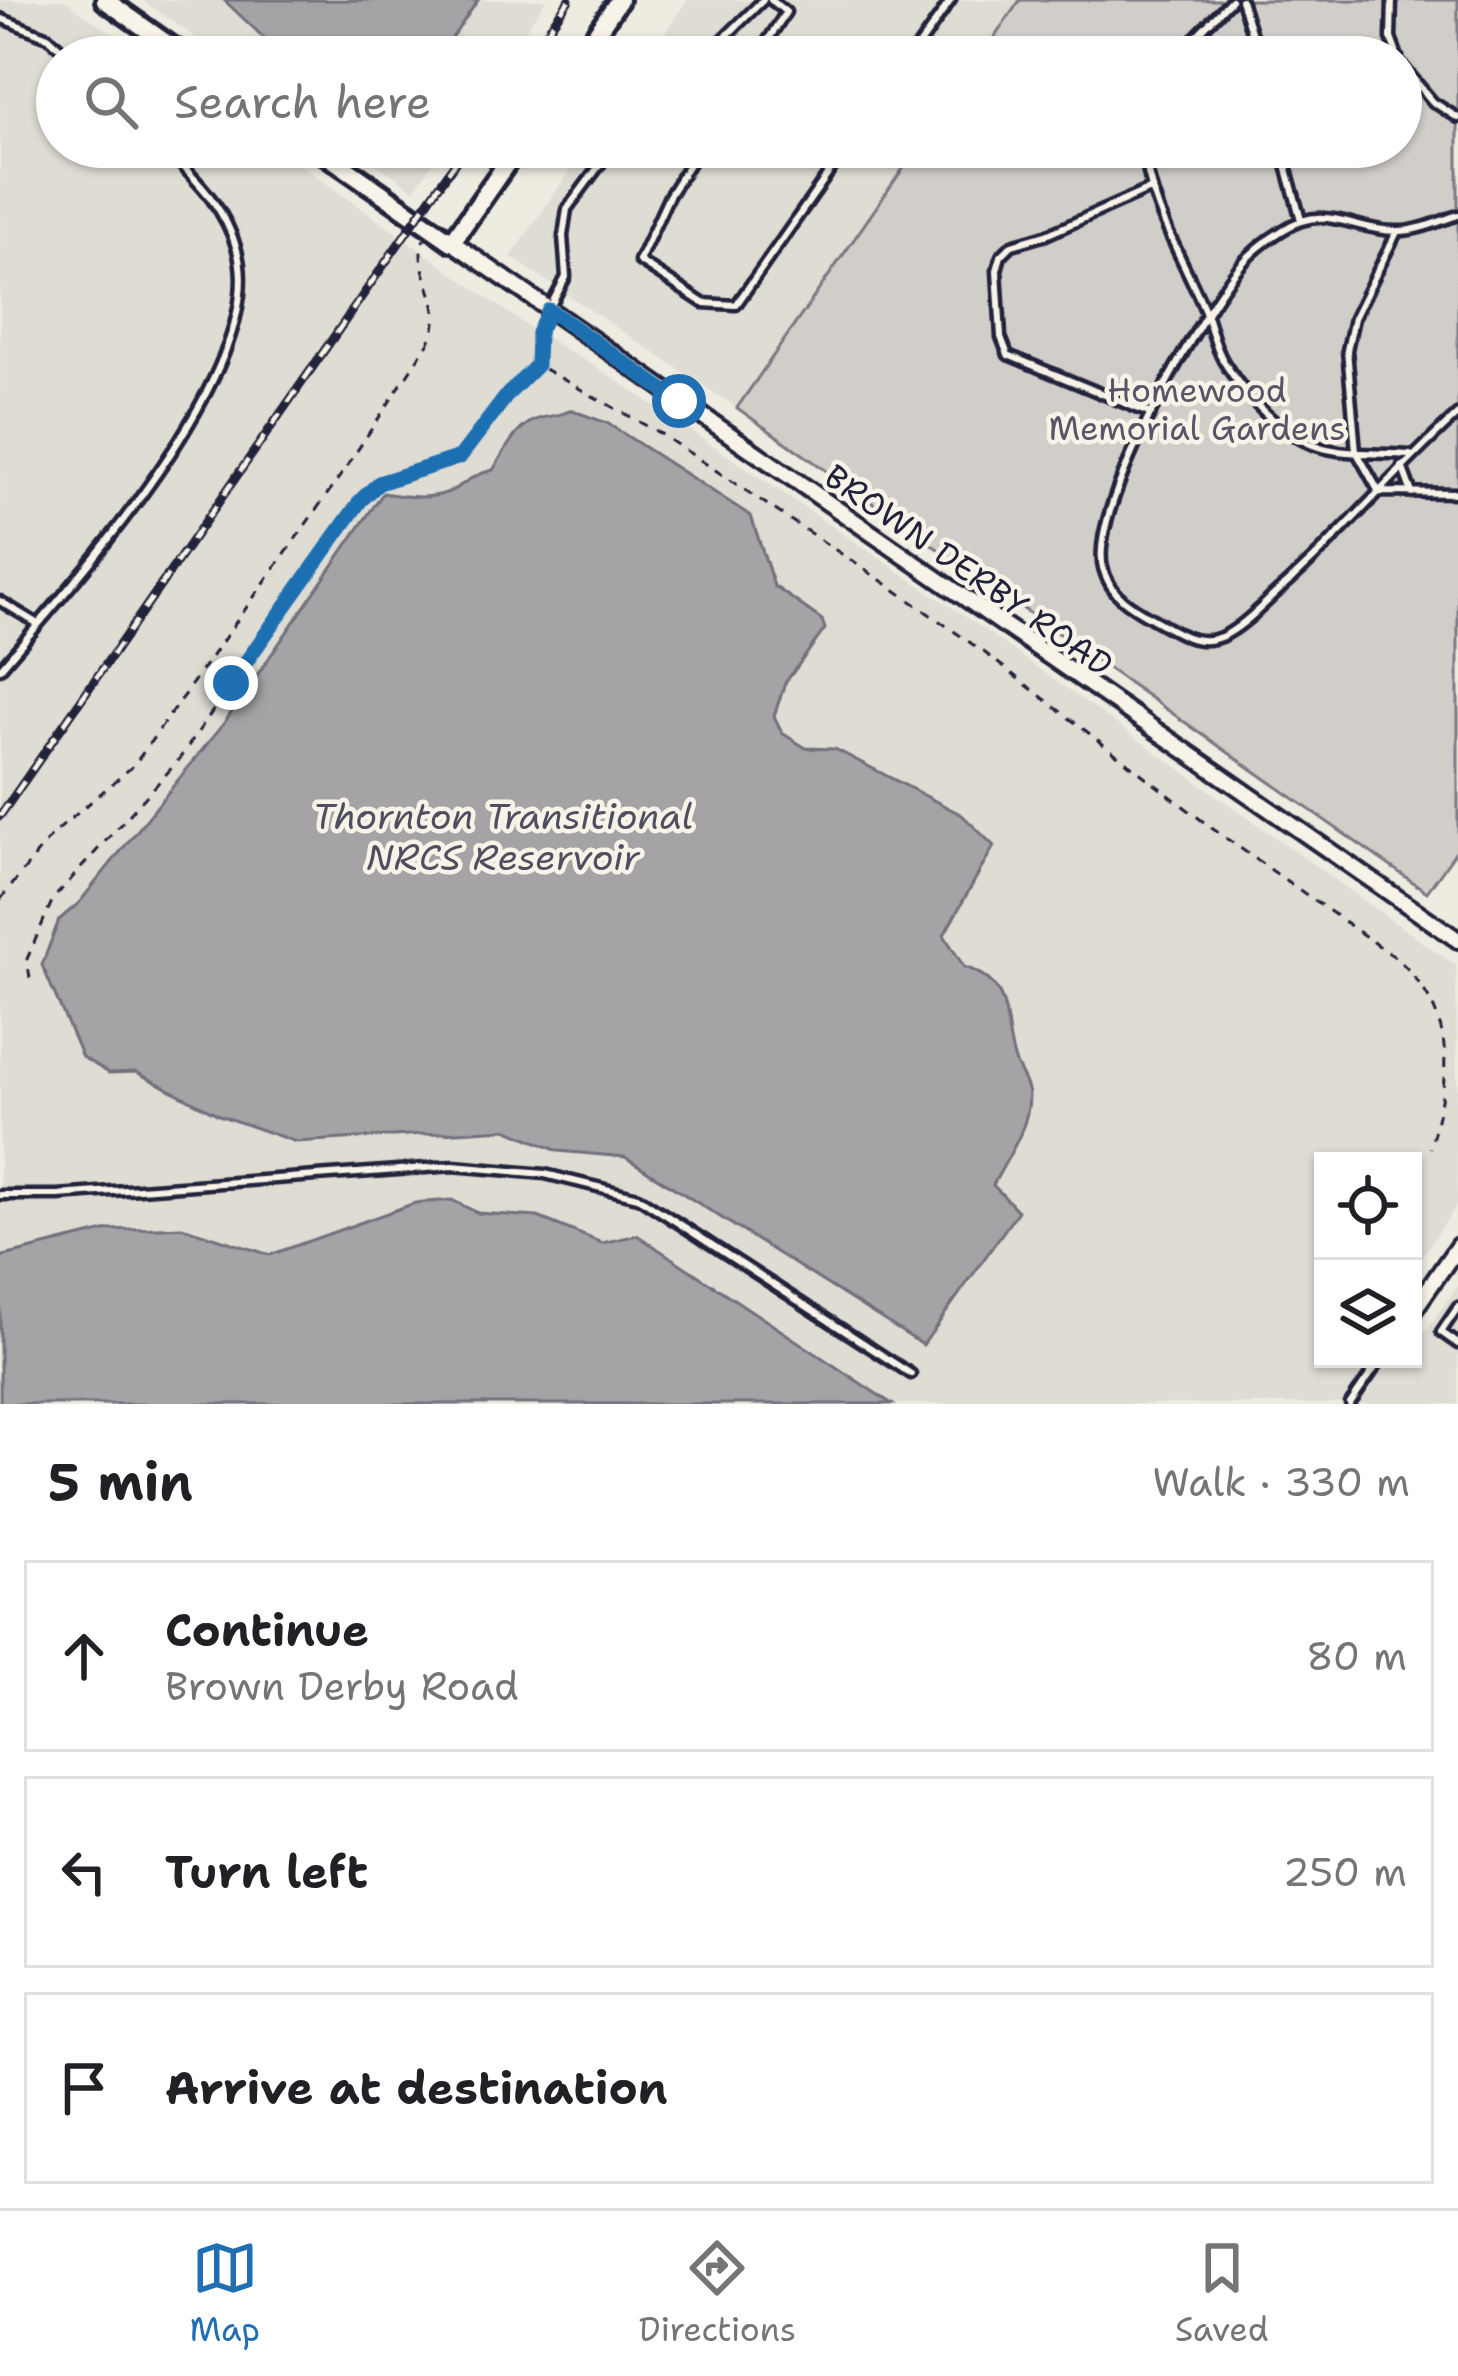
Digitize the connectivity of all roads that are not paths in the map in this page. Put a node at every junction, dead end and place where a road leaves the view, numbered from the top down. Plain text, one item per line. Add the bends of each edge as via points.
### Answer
1 (105, 0) edge
2 (619, 0) edge
3 (767, 0) edge
4 (951, 0) edge
5 (1232, 0) edge
6 (1241, 0) edge
7 (1392, 0) edge
8 (0, 19) edge
9 (44, 36) edge
10 (156, 36) edge
11 (594, 36) edge
12 (728, 36) edge
13 (771, 36) edge
14 (926, 36) edge
15 (1197, 36) edge
16 (1252, 36) edge
17 (1391, 36) edge
18 (1422, 88) edge
19 (1458, 118) edge
20 (184, 168) edge
21 (345, 168) edge
22 (503, 168) edge
23 (598, 168) edge
24 (687, 168) edge
25 (832, 168) edge
26 (1148, 168) edge
27 (1286, 168) edge
28 (1152, 188) junction
29 (1458, 215) edge
30 (1300, 220) junction
31 (1397, 232) junction
32 (452, 242) junction
33 (549, 310) junction
34 (1208, 316) junction
35 (1150, 414) junction
36 (1458, 414) edge
37 (1356, 451) junction
38 (1411, 455) junction
39 (1402, 466) junction
40 (1378, 492) junction
41 (1412, 493) junction
42 (1458, 493) edge
43 (0, 601) edge
44 (38, 625) junction
45 (0, 669) edge
46 (1458, 940) edge
47 (0, 1195) edge
48 (1458, 1246) edge
49 (1422, 1299) edge
50 (1458, 1306) edge
51 (1458, 1344) edge
52 (1375, 1368) edge
53 (911, 1374) dead end
54 (1350, 1404) edge

1 - 10 street
2 - 11 street
3 - 12 lane
3 - 13 lane via 786,12
4 - 14 lane
5 - 15 lane
6 - 16 lane
7 - 17 lane
8 - 9 lane
18 - 19 lane
20 - 44 lane via 218,203 239,254 238,308 213,381 154,482
21 - 32 street
22 - 32 street
23 - 33 lane via 567,208 566,277
24 - 25 lane via 640,261 703,303 736,305
26 - 28 lane
27 - 30 lane
28 - 34 lane
28 - 35 lane via 1012,245 997,270 1008,355
29 - 31 lane
30 - 31 lane via 1322,216
30 - 34 lane via 1251,253
31 - 37 lane via 1350,332
32 - 33 street, BROWN DERBY ROAD
33 - 46 street, BROWN DERBY ROAD
34 - 35 lane
34 - 37 lane via 1225,364 1272,418 1310,443
35 - 40 lane via 1106,523 1102,560 1120,599 1184,637 1211,640 1238,626
36 - 38 lane
37 - 38 lane
37 - 40 lane
38 - 39 lane
39 - 40 lane
39 - 41 lane
40 - 41 lane
41 - 42 lane
43 - 44 lane
44 - 45 lane
47 - 53 lane via 453,1166 545,1174 638,1197
48 - 49 street
50 - 51 lane via 1441,1332
52 - 54 lane

